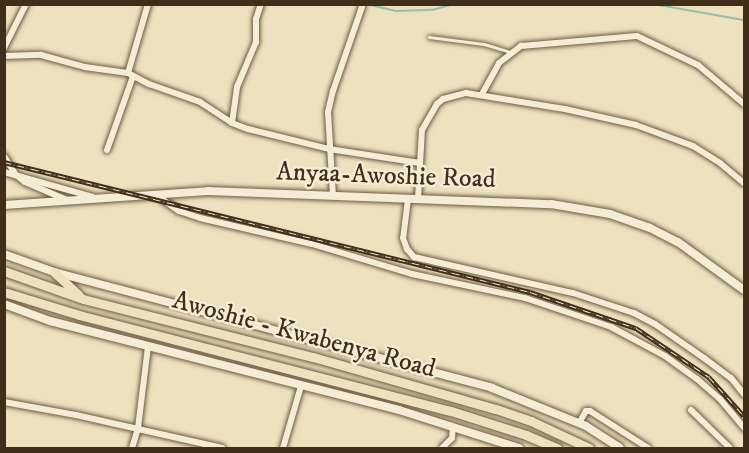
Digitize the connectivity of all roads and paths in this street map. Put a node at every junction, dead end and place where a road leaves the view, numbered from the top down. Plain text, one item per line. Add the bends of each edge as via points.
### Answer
1 (26, 4) edge
2 (148, 4) edge
3 (261, 4) edge
4 (362, 6) edge
5 (429, 37) dead end
6 (4, 48) edge
7 (510, 52) junction
8 (4, 56) edge
9 (130, 75) junction
10 (482, 94) junction
11 (744, 104) edge
12 (232, 123) junction
13 (329, 149) junction
14 (107, 150) dead end
15 (4, 156) edge
16 (420, 163) junction
17 (4, 172) edge
18 (16, 175) junction
19 (744, 183) edge
20 (156, 195) junction
21 (333, 196) junction
22 (97, 198) junction
23 (408, 199) junction
24 (418, 199) junction
25 (68, 200) junction
26 (4, 205) edge
27 (4, 254) edge
28 (4, 271) edge
29 (54, 272) junction
30 (744, 290) edge
31 (4, 292) edge
32 (83, 299) junction
33 (4, 304) edge
34 (148, 347) junction
35 (313, 357) junction
36 (306, 373) junction
37 (301, 386) junction
38 (744, 394) edge
39 (4, 402) edge
40 (691, 410) dead end
41 (579, 423) junction
42 (453, 427) junction
43 (138, 428) junction
44 (744, 428) edge
45 (132, 448) edge
46 (222, 448) edge
47 (283, 448) edge
48 (442, 448) edge
49 (519, 448) edge
50 (557, 448) edge
51 (589, 448) edge
52 (620, 448) edge
53 (648, 448) edge
54 (730, 448) edge

1 - 6 street
2 - 9 street
3 - 12 street via 256,19 256,42 237,87
4 - 13 street via 328,112
5 - 7 lane via 484,44
7 - 10 street via 499,63
7 - 11 street via 529,44 637,36 698,65
8 - 9 street via 41,55
9 - 12 street via 200,102
9 - 14 street
10 - 16 street via 458,94 443,99 432,110 422,130
10 - 19 street via 636,125 693,146
12 - 13 street
13 - 16 street
13 - 21 street
15 - 18 street
16 - 24 street
17 - 18 street
18 - 22 street
18 - 25 street
20 - 21 street, Anyaa-Awoshie Road via 208,191
20 - 22 street, Anyaa-Awoshie Road
20 - 44 street via 178,211 200,218 312,244 412,274 525,298 611,327 698,379
21 - 23 street, Anyaa-Awoshie Road
22 - 25 street, Anyaa-Awoshie Road
23 - 24 street, Anyaa-Awoshie Road
23 - 38 street via 403,238 414,257 573,293 634,313 704,358 731,378
24 - 30 street, Anyaa-Awoshie Road via 551,204 610,214 678,242
25 - 26 street, Anyaa-Awoshie Road
27 - 29 street
28 - 32 main road, Awoshie - Kwabenya Road
29 - 32 main road
29 - 41 street via 492,388
31 - 36 main road, Awoshie - Kwabenya Road
32 - 35 main road, Awoshie - Kwabenya Road
33 - 34 street via 50,321
34 - 37 street
34 - 43 street
35 - 36 main road via 314,369
35 - 51 main road, Awoshie - Kwabenya Road via 496,409
36 - 50 main road, Awoshie - Kwabenya Road via 491,422
37 - 42 street
37 - 47 street
39 - 43 street
40 - 54 street
41 - 52 street
41 - 53 street via 590,411
42 - 48 street via 452,438
42 - 49 street
43 - 45 street
43 - 46 street

